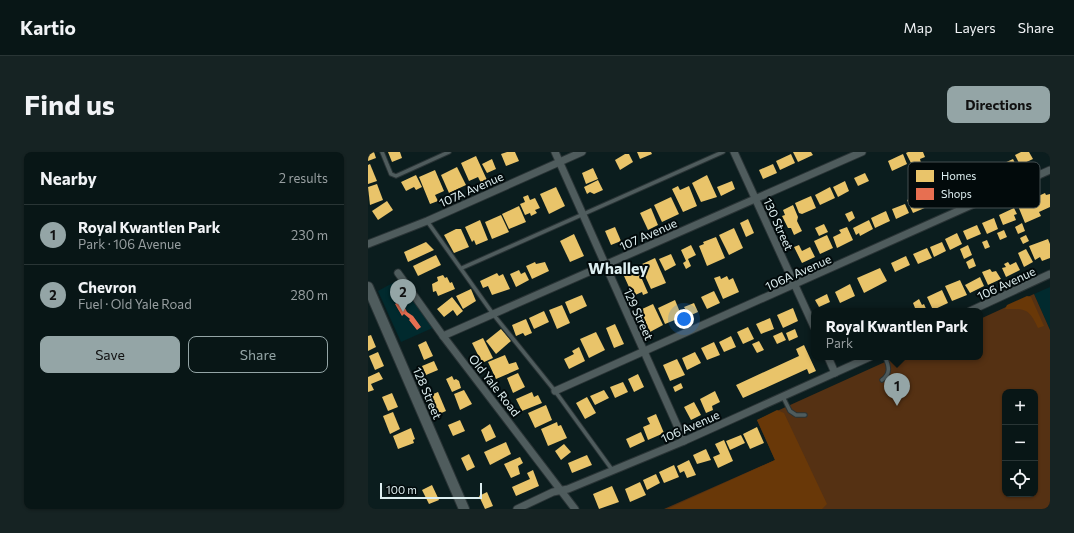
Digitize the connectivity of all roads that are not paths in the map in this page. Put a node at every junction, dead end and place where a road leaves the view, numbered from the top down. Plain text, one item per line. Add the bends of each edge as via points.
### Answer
1 (382, 152) edge
2 (449, 152) edge
3 (555, 152) edge
4 (582, 152) edge
5 (723, 152) edge
6 (734, 152) edge
7 (862, 152) edge
8 (559, 162) junction
9 (1050, 170) edge
10 (1040, 175) edge
11 (755, 199) junction
12 (966, 208) edge
13 (583, 215) junction
14 (427, 221) junction
15 (368, 244) edge
16 (605, 265) junction
17 (462, 268) junction
18 (398, 273) dead end
19 (1050, 274) edge
20 (795, 286) junction
21 (368, 287) edge
22 (976, 308) edge
23 (493, 314) junction
24 (811, 321) edge
25 (443, 336) junction
26 (644, 353) junction
27 (829, 360) edge
28 (863, 360) edge
29 (886, 360) edge
30 (835, 373) junction
31 (882, 380) dead end
32 (555, 391) junction
33 (783, 397) junction
34 (805, 415) dead end
35 (684, 441) junction
36 (613, 471) junction
37 (561, 490) junction
38 (464, 509) edge
39 (517, 509) edge
40 (575, 509) edge

1 - 2 lane via 391,174 396,176
3 - 8 street, 129 Street
4 - 8 street, 107A Avenue
5 - 13 lane
6 - 11 street, 130 Street
7 - 11 street, 107 Avenue
8 - 13 street, 129 Street
8 - 14 street, 107A Avenue
9 - 10 street, 106A Avenue
11 - 16 street, 107 Avenue
11 - 20 street, 130 Street
12 - 20 street, 106A Avenue
13 - 16 street, 129 Street
13 - 17 lane
14 - 15 street, 107A Avenue
14 - 17 lane
16 - 23 street, 107 Avenue
16 - 26 street, 129 Street
17 - 23 lane
18 - 25 street, Old Yale Road
19 - 22 street, 106 Avenue
20 - 24 street, 130 Street
20 - 26 street, 106A Avenue
21 - 38 main road, 128 Street
23 - 25 street, 107 Avenue
23 - 32 lane
25 - 37 street, Old Yale Road
26 - 32 street, 106A Avenue
26 - 35 street, 129 Street
27 - 30 street
28 - 30 street, 106 Avenue
29 - 31 lane via 888,375
30 - 33 street, 106 Avenue
32 - 36 lane
33 - 34 lane via 796,415
33 - 35 street, 106 Avenue
35 - 36 street, 106 Avenue
36 - 37 street, 106 Avenue
37 - 39 street, 106 Avenue
37 - 40 street, Old Yale Road

